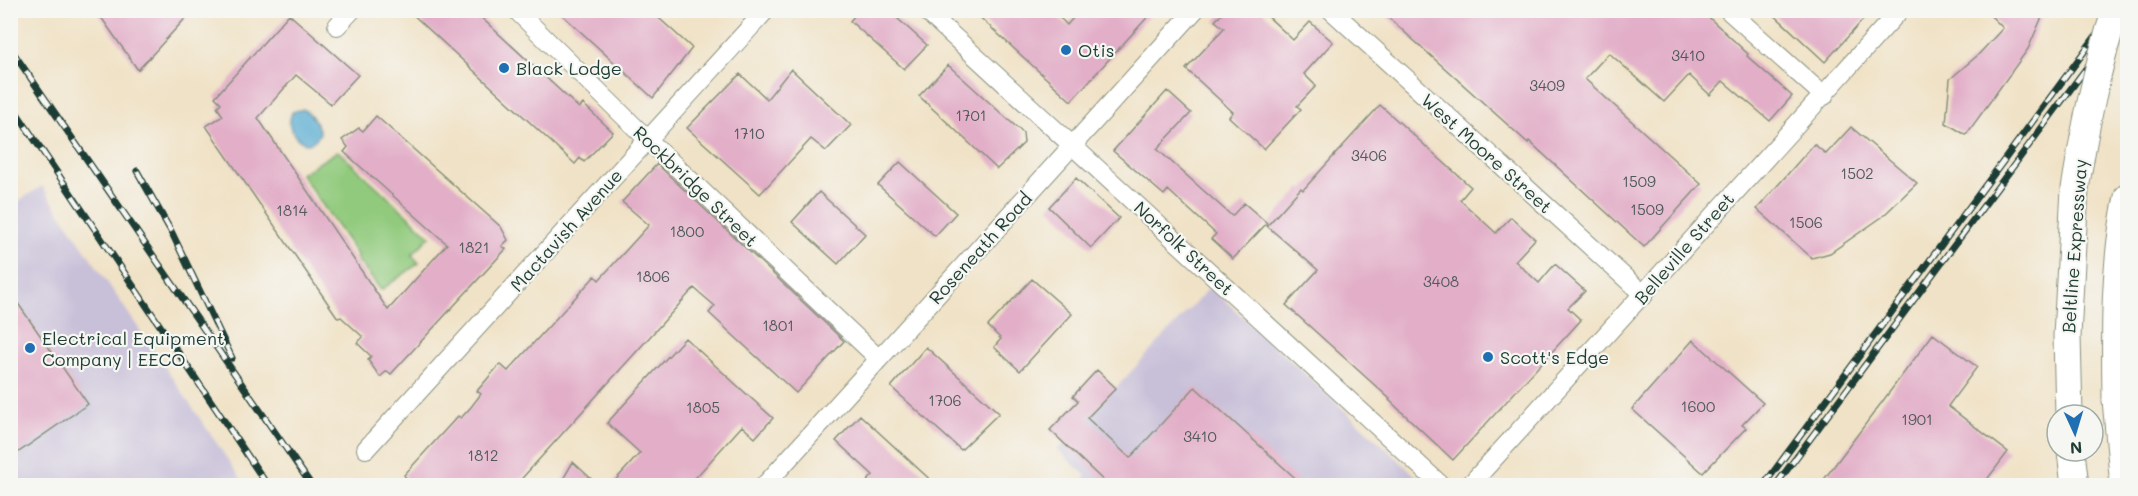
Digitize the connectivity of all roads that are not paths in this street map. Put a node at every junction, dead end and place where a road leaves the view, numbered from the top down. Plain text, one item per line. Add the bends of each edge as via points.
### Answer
1 (352, 10) edge
2 (516, 10) edge
3 (766, 10) edge
4 (925, 10) edge
5 (1195, 10) edge
6 (1331, 10) edge
7 (1728, 10) edge
8 (1900, 10) edge
9 (2116, 10) edge
10 (337, 26) dead end
11 (1824, 96) junction
12 (648, 140) junction
13 (1074, 145) junction
14 (2127, 197) edge
15 (1644, 295) junction
16 (879, 359) junction
17 (2069, 403) edge
18 (366, 449) dead end
19 (2073, 463) edge
20 (764, 486) edge
21 (1442, 486) edge
22 (1469, 486) edge
23 (2075, 486) edge
24 (2124, 486) edge

1 - 10 street
2 - 12 street, Rockbridge Street
3 - 12 street, Mactavish Avenue
4 - 13 street, Norfolk Street
5 - 13 street, Roseneath Road
6 - 15 street, West Moore Street
7 - 11 street
8 - 11 street, Belleville Street
9 - 17 highway, Beltline Expressway, bridge via 2088,110 2075,189 2067,336
11 - 15 street, Belleville Street
12 - 16 street, Rockbridge Street
12 - 18 street, Mactavish Avenue
13 - 16 street, Roseneath Road
13 - 21 street, Norfolk Street
14 - 24 highway, bridge via 2115,323 2116,400
15 - 22 street, Belleville Street
16 - 20 street, Roseneath Road
19 - 23 highway

